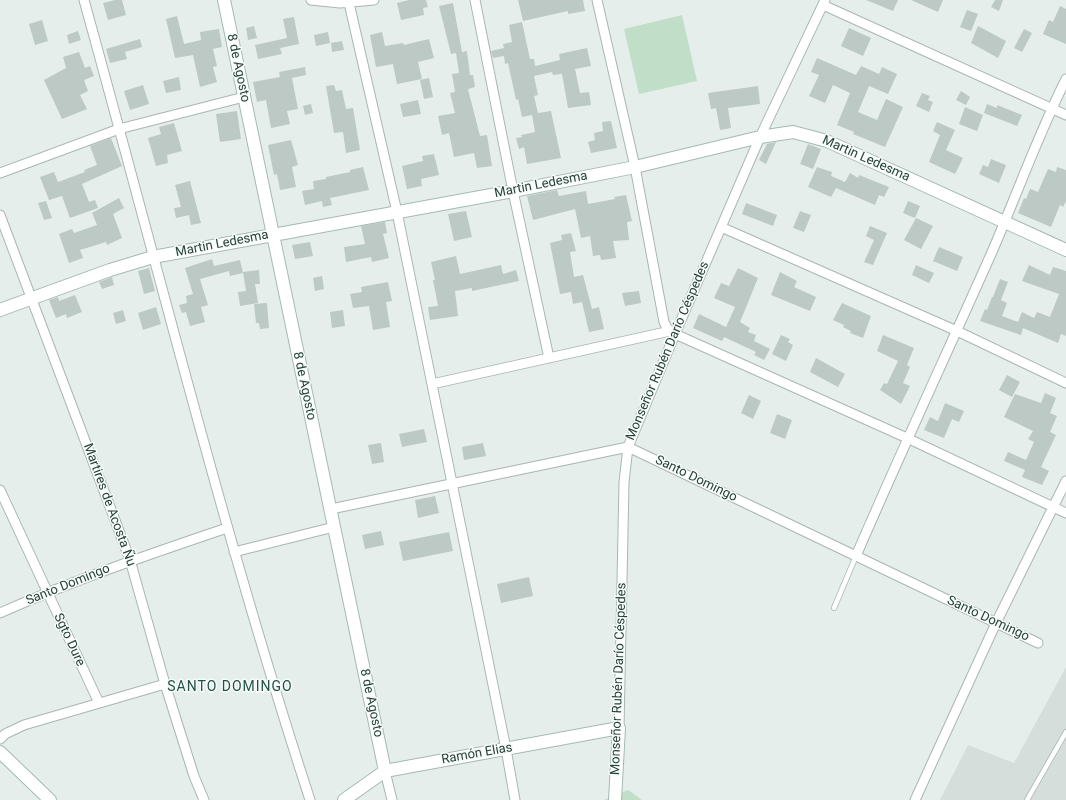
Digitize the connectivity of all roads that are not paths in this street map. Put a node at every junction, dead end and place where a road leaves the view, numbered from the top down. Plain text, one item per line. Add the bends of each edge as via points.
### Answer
1 (84, 0) edge
2 (224, 0) edge
3 (312, 0) edge
4 (374, 0) edge
5 (475, 0) edge
6 (597, 0) edge
7 (343, 2) edge
8 (824, 3) edge
9 (1066, 79) edge
10 (244, 97) junction
11 (1052, 108) junction
12 (1066, 115) edge
13 (119, 129) junction
14 (760, 137) junction
15 (635, 167) junction
16 (0, 173) edge
17 (512, 191) junction
18 (397, 212) junction
19 (0, 215) edge
20 (1005, 223) junction
21 (721, 227) junction
22 (272, 234) junction
23 (1066, 250) edge
24 (153, 257) junction
25 (32, 298) junction
26 (0, 310) edge
27 (957, 331) junction
28 (672, 332) junction
29 (549, 358) junction
30 (1066, 383) edge
31 (432, 384) junction
32 (907, 438) junction
33 (628, 447) junction
34 (1066, 481) edge
35 (452, 482) junction
36 (0, 490) edge
37 (1053, 508) junction
38 (331, 509) junction
39 (1066, 513) edge
40 (334, 527) junction
41 (227, 528) junction
42 (234, 552) junction
43 (856, 556) junction
44 (130, 560) junction
45 (46, 592) junction
46 (834, 608) dead end
47 (0, 613) edge
48 (996, 623) junction
49 (1038, 643) dead end
50 (165, 684) junction
51 (99, 703) junction
52 (619, 728) junction
53 (1066, 732) edge
54 (0, 739) edge
55 (506, 749) junction
56 (0, 752) edge
57 (385, 771) junction
58 (50, 800) edge
59 (204, 800) edge
60 (310, 800) edge
61 (344, 800) edge
62 (392, 800) edge
63 (515, 800) edge
64 (615, 800) edge
65 (915, 800) edge
66 (1027, 800) edge

1 - 13 street
2 - 10 street, 8 de Agosto
3 - 7 street
4 - 7 street
5 - 17 street
6 - 15 street
7 - 18 street
8 - 11 street
8 - 14 street, Monseñor Rubén Darío Céspedes
9 - 11 street
10 - 13 street
10 - 22 street, 8 de Agosto
11 - 12 street
11 - 20 street
13 - 16 street
13 - 24 street
14 - 15 street, Martin Ledesma
14 - 20 street, Martin Ledesma via 793,132 827,141
14 - 21 street, Monseñor Rubén Darío Céspedes
15 - 17 street, Martin Ledesma
15 - 28 street via 664,322
17 - 18 street, Martin Ledesma
17 - 29 street
18 - 22 street, Martin Ledesma
18 - 31 street
19 - 25 street, Martires de Acosta Ñu
20 - 23 street, Martin Ledesma
20 - 27 street
21 - 27 street
21 - 28 street, Monseñor Rubén Darío Céspedes
22 - 24 street, Martin Ledesma
22 - 38 street, 8 de Agosto
24 - 25 street, Martin Ledesma
24 - 41 street
25 - 26 street, Martin Ledesma
25 - 44 street, Martires de Acosta Ñu
27 - 30 street
27 - 32 street
28 - 29 street
28 - 32 street
28 - 33 street, Monseñor Rubén Darío Céspedes
29 - 31 street
31 - 35 street
32 - 37 street
32 - 43 street
33 - 35 street
33 - 43 street, Santo Domingo
33 - 52 street, Monseñor Rubén Darío Céspedes via 624,482
34 - 37 street
35 - 38 street
35 - 55 street
36 - 45 street, Sgto Dure
37 - 39 street
37 - 48 street
38 - 40 street, 8 de Agosto
40 - 42 street
40 - 57 street, 8 de Agosto
41 - 42 street
41 - 44 street, Santo Domingo
42 - 60 street
43 - 46 lane
43 - 48 street, Santo Domingo
44 - 45 street, Santo Domingo
44 - 50 street, Martires de Acosta Ñu
45 - 47 street, Santo Domingo
45 - 51 street, Sgto Dure
48 - 49 street, Santo Domingo
48 - 65 street
50 - 51 street
50 - 59 street, Martires de Acosta Ñu
51 - 54 street via 24,725
52 - 55 street, Ramón Elias
52 - 64 street, Monseñor Rubén Darío Céspedes
53 - 66 lane
55 - 57 street, Ramón Elias
55 - 63 street
56 - 58 street
57 - 61 street, Ramón Elias
57 - 62 street

